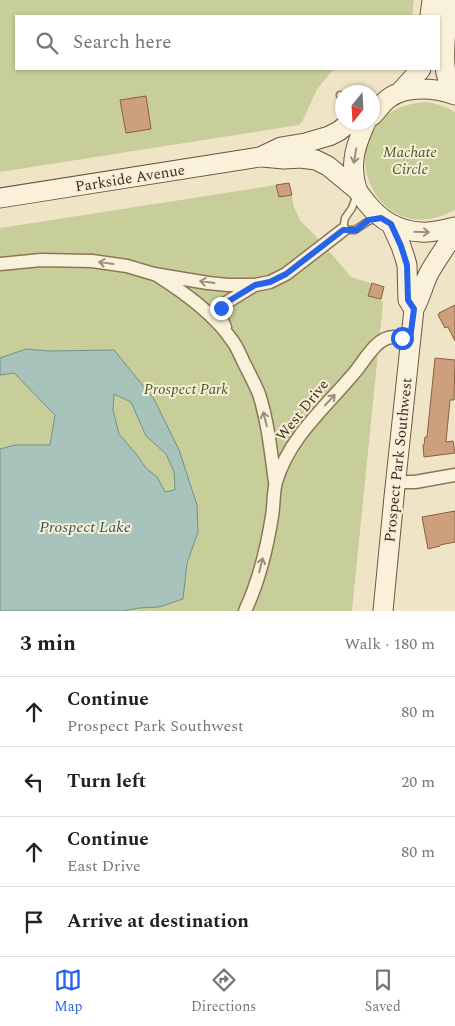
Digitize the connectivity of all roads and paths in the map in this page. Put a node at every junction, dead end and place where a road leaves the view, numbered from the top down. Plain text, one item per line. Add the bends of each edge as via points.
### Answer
1 (432, 0) edge
2 (449, 0) edge
3 (430, 15) edge
4 (420, 70) edge
5 (455, 91) edge
6 (400, 92) junction
7 (380, 94) edge
8 (455, 95) edge
9 (380, 107) edge
10 (340, 130) edge
11 (363, 130) edge
12 (260, 157) junction
13 (357, 190) junction
14 (0, 198) edge
15 (386, 221) junction
16 (455, 227) edge
17 (343, 230) junction
18 (455, 233) edge
19 (455, 260) edge
20 (0, 264) edge
21 (434, 265) junction
22 (154, 274) junction
23 (255, 285) junction
24 (414, 309) junction
25 (401, 338) junction
26 (231, 339) junction
27 (455, 475) edge
28 (395, 482) junction
29 (276, 484) junction
30 (246, 611) edge
31 (383, 611) edge

1 - 3 main road
2 - 5 main road via 445,71
4 - 6 main road
6 - 7 main road
6 - 8 main road via 433,90
6 - 9 main road
10 - 12 main road, Parkside Avenue
11 -> 13 main road via 354,159
12 - 13 main road, Parkside Avenue via 316,160
12 - 14 main road, Parkside Avenue
13 - 15 main road, Parkside Avenue via 372,210
13 - 17 lane
15 -> 16 main road via 401,229 422,233
15 - 17 lane via 369,220 356,230
15 - 24 main road, Prospect Park Southwest via 405,258 408,300
17 - 23 street via 286,274
18 - 21 main road, Prospect Park Southwest
19 - 21 main road
22 -> 20 street via 92,261 41,260
21 - 24 main road, Prospect Park Southwest
23 -> 22 street via 208,283
22 - 26 street via 183,292
23 - 26 street via 221,308 220,316
24 - 25 main road, Prospect Park Southwest
25 - 28 main road, Prospect Park Southwest
29 -> 25 street, West Drive via 287,454 305,428 380,341 387,337
29 -> 26 street via 259,395
27 - 28 street
28 - 31 main road, Prospect Park Southwest
30 -> 29 street, West Drive via 268,538

